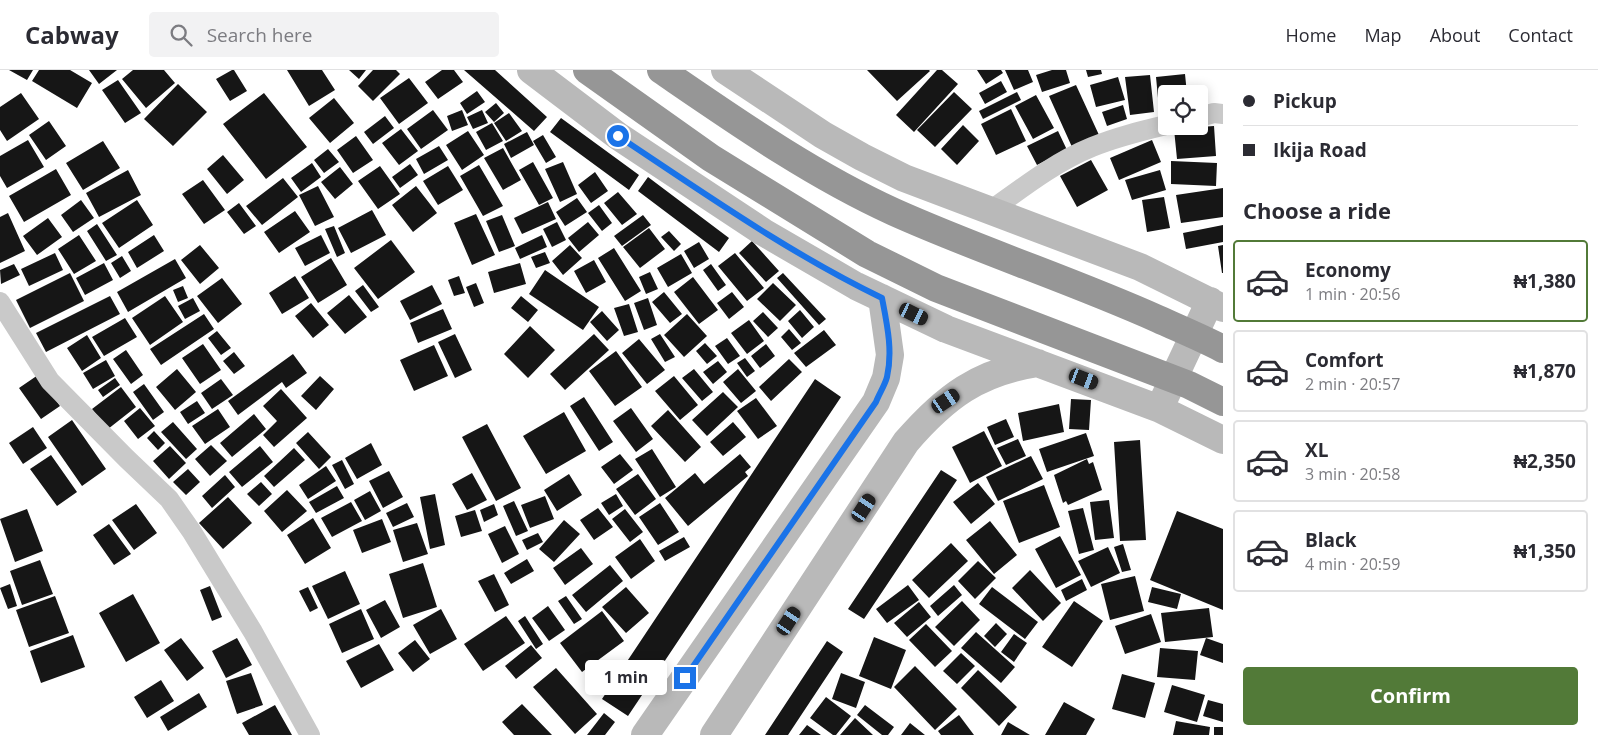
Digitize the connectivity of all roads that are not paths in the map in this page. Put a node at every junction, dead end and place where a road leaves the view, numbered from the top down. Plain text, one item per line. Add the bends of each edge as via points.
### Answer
1 (531, 70) edge
2 (587, 70) edge
3 (662, 70) edge
4 (725, 70) edge
5 (1223, 114) edge
6 (1208, 115) edge
7 (1158, 127) edge
8 (990, 211) junction
9 (882, 298) junction
10 (0, 302) edge
11 (1216, 305) edge
12 (1223, 349) edge
13 (1038, 363) junction
14 (1223, 402) edge
15 (1160, 409) junction
16 (1223, 440) edge
17 (310, 735) edge
18 (645, 735) edge
19 (714, 735) edge

1 - 9 street via 618,136 692,186 808,258
2 - 14 highway via 711,158 867,254 936,288 1189,385
3 - 12 highway via 802,163 857,194 1126,305
4 - 8 street via 862,157 904,178
5 - 6 street
7 - 8 street via 1091,147 1046,172
8 - 11 street via 1140,267
9 - 13 street via 946,329
9 - 18 street via 890,355 886,378 876,402
10 - 17 street via 50,381 169,498 254,632
11 - 15 street
13 - 15 street
13 - 19 street via 1013,366 970,384 927,418 906,442
15 - 16 street

